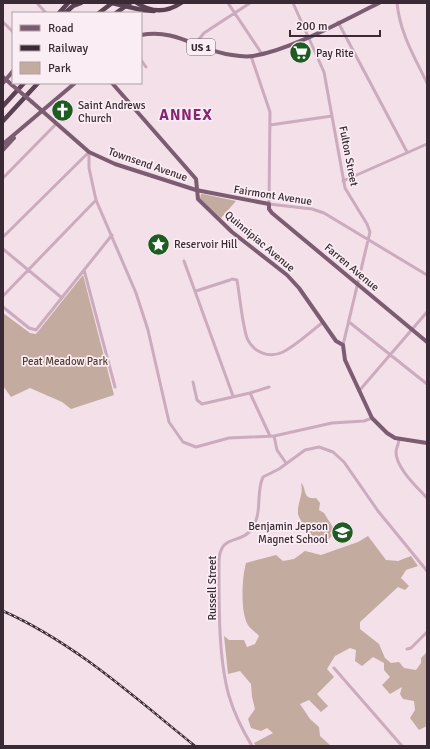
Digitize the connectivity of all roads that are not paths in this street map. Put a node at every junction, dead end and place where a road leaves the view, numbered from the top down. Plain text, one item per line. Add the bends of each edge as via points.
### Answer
1 (37, 3) edge
2 (68, 3) edge
3 (81, 3) edge
4 (112, 3) edge
5 (130, 3) edge
6 (137, 3) edge
7 (182, 3) edge
8 (228, 3) edge
9 (250, 3) edge
10 (293, 3) edge
11 (379, 3) edge
12 (397, 3) edge
13 (154, 11) junction
14 (45, 12) edge
15 (60, 12) edge
16 (66, 12) edge
17 (100, 12) edge
18 (117, 12) edge
19 (235, 13) junction
20 (3, 22) edge
21 (338, 22) junction
22 (12, 31) edge
23 (142, 35) edge
24 (308, 36) junction
25 (194, 44) junction
26 (262, 54) junction
27 (251, 56) junction
28 (142, 61) edge
29 (146, 67) dead end
30 (12, 72) edge
31 (4, 80) edge
32 (427, 83) edge
33 (23, 84) edge
34 (37, 84) edge
35 (74, 84) edge
36 (113, 84) edge
37 (3, 106) edge
38 (41, 110) junction
39 (332, 116) junction
40 (3, 121) edge
41 (56, 124) junction
42 (270, 125) junction
43 (20, 130) junction
44 (3, 144) edge
45 (427, 144) edge
46 (3, 150) edge
47 (89, 152) junction
48 (407, 152) junction
49 (3, 178) edge
50 (343, 181) junction
51 (196, 190) junction
52 (96, 200) junction
53 (269, 204) junction
54 (112, 236) junction
55 (3, 237) edge
56 (369, 240) junction
57 (3, 249) edge
58 (184, 261) dead end
59 (28, 270) junction
60 (84, 270) junction
61 (427, 275) edge
62 (358, 284) junction
63 (196, 291) junction
64 (3, 296) edge
65 (62, 298) junction
66 (3, 306) edge
67 (427, 312) edge
68 (349, 322) junction
69 (322, 323) junction
70 (412, 330) junction
71 (427, 342) edge
72 (344, 345) junction
73 (391, 355) junction
74 (193, 382) dead end
75 (427, 384) edge
76 (115, 387) dead end
77 (269, 387) dead end
78 (359, 391) junction
79 (250, 394) junction
80 (233, 396) junction
81 (372, 418) junction
82 (272, 436) junction
83 (399, 440) junction
84 (427, 443) edge
85 (286, 463) junction
86 (427, 498) edge
87 (427, 571) edge
88 (427, 632) edge
89 (406, 649) dead end
90 (334, 668) dead end
91 (252, 746) edge
92 (402, 746) edge

1 - 14 street
2 - 15 highway
3 - 16 highway
4 - 13 highway, bridge
4 - 17 highway
5 - 18 highway
6 - 13 highway
7 - 13 highway via 166,10
8 - 19 street
9 - 19 street
10 - 24 street, Fulton Street
11 - 21 main road, US 1
12 - 32 street via 405,39
19 - 25 street via 204,33
19 - 26 street
20 - 22 street
21 - 24 main road, US 1
21 - 48 street
23 - 25 main road, US 1 via 167,34
24 - 26 main road, US 1
24 - 39 street, Fulton Street via 324,72
25 - 27 main road, US 1 via 213,51
26 - 27 main road, US 1
27 - 42 street via 270,112
28 - 29 street
30 - 31 main road
31 - 38 main road, Townsend Avenue, bridge
33 - 37 highway
34 - 40 highway
35 - 38 main road
36 - 51 main road, Quinnipiac Avenue via 194,176 197,181
38 - 41 main road, Townsend Avenue
38 - 43 main road
39 - 42 street
39 - 50 street, Fulton Street
41 - 47 main road, Townsend Avenue
41 - 49 street
42 - 53 street
43 - 44 main road
43 - 46 main road
45 - 48 street
47 - 51 main road, Townsend Avenue via 121,166
47 - 52 street via 89,168
47 - 55 street
48 - 50 street
50 - 56 street, Fulton Street via 349,197 368,224
51 - 53 main road, Fairmont Avenue
51 - 69 main road, Quinnipiac Avenue via 198,199 232,232 287,275 299,288
52 - 54 street
52 - 59 street
53 - 56 street, Fairmont Avenue via 312,209 324,213
53 - 62 main road, Farren Avenue via 271,211
54 - 60 street
54 - 82 street via 144,317 167,416 183,442 196,447 229,438
56 - 61 street, Fairmont Avenue
56 - 62 street, Fulton Street
57 - 59 street
58 - 63 street
59 - 64 street
59 - 65 street
60 - 65 street
60 - 76 street
62 - 68 street, Fulton Street
62 - 70 main road, Farren Avenue
63 - 69 street via 237,280 247,338 255,349 269,355 283,352
63 - 80 street
65 - 66 street via 34,330
67 - 70 street
68 - 72 street, Fulton Street
68 - 73 street
69 - 72 main road, Quinnipiac Avenue via 338,343
70 - 71 main road, Farren Avenue
70 - 73 street
72 - 78 main road via 345,360
73 - 75 street
73 - 78 street
74 - 80 street via 197,400 202,404
77 - 79 street
78 - 81 main road
79 - 80 street
79 - 82 street
81 - 82 street via 332,423
81 - 83 main road via 387,433
82 - 85 street via 277,450
83 - 84 main road
83 - 86 street via 396,453 400,465
85 - 87 street via 309,448 325,448 337,454 378,511
85 - 91 street, Russell Street via 263,477 259,511 252,528 248,533 226,543 219,556 221,645 227,690
88 - 89 street via 411,648
90 - 92 street

